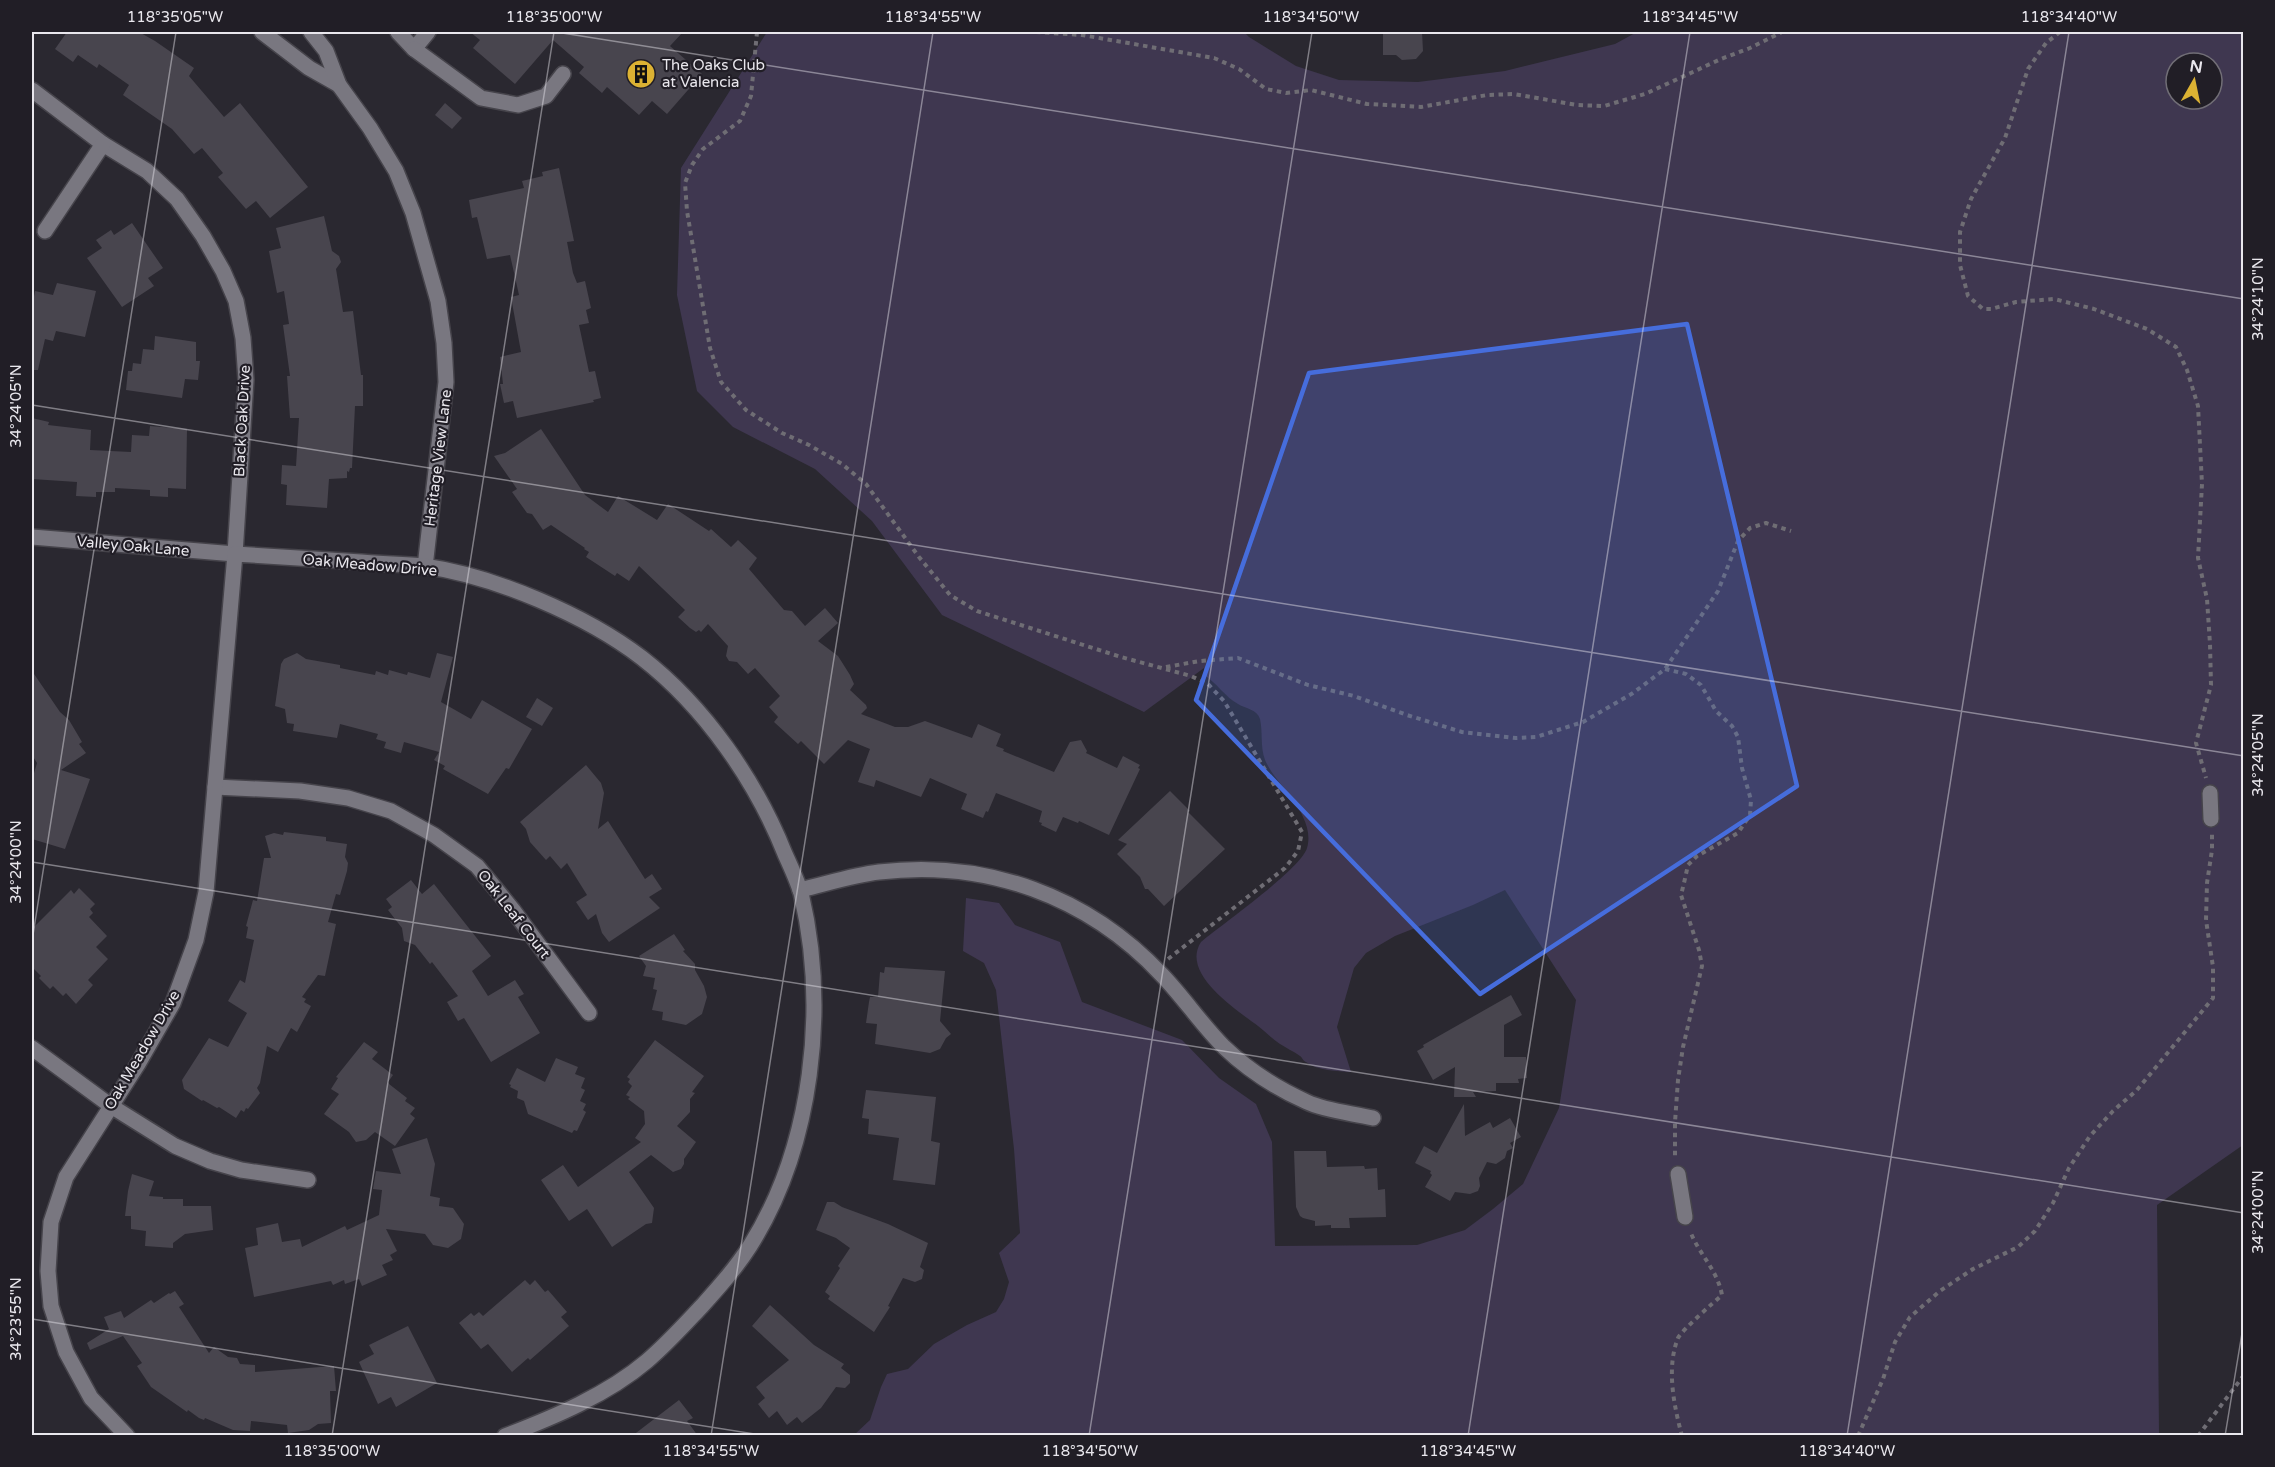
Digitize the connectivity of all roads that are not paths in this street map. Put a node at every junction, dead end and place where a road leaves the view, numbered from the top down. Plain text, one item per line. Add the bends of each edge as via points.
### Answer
1 (262, 32) edge
2 (311, 32) edge
3 (398, 32) edge
4 (428, 32) edge
5 (414, 49) junction
6 (563, 74) dead end
7 (339, 85) junction
8 (32, 90) edge
9 (103, 144) junction
10 (45, 231) dead end
11 (32, 537) edge
12 (235, 554) junction
13 (425, 567) junction
14 (215, 787) junction
15 (2210, 793) road end
16 (2211, 819) road end
17 (800, 890) junction
18 (589, 1013) dead end
19 (32, 1048) edge
20 (111, 1106) junction
21 (1373, 1118) dead end
22 (1678, 1174) road end
23 (308, 1180) dead end
24 (1685, 1217) road end
25 (127, 1436) edge
26 (505, 1436) edge

1 - 7 street, Heritage View Lane via 309,68
2 - 7 street, Heritage View Lane via 326,51
3 - 5 street
4 - 5 street
5 - 6 street via 481,98 518,105 546,96
7 - 13 street, Heritage View Lane via 396,171 413,213 438,300 446,382
8 - 9 street, Black Oak Drive
9 - 10 street
9 - 12 street, Black Oak Drive via 147,171 177,199 203,236 236,301 246,380
11 - 12 street, Valley Oak Lane
12 - 13 street, Oak Meadow Drive
12 - 14 street, Oak Meadow Drive
13 - 17 street, Oak Meadow Drive via 529,595 641,657 685,697 731,753 765,806
14 - 18 street, Oak Leaf Court via 300,791 348,798 391,811 434,834 477,866
14 - 20 street, Oak Meadow Drive via 206,892 196,940 173,1003
15 - 16 street
17 - 21 street via 879,872 960,870 993,876 1068,902 1155,968 1225,1047 1272,1084 1309,1103
17 - 26 street, Oak Meadow Drive via 814,976 813,1044 795,1142 779,1189 751,1245 718,1288 645,1363 602,1392
19 - 20 street
20 - 23 street via 175,1146 210,1161
20 - 25 street, Oak Meadow Drive via 66,1178 51,1222 48,1271 51,1306 66,1353 91,1398
22 - 24 street

